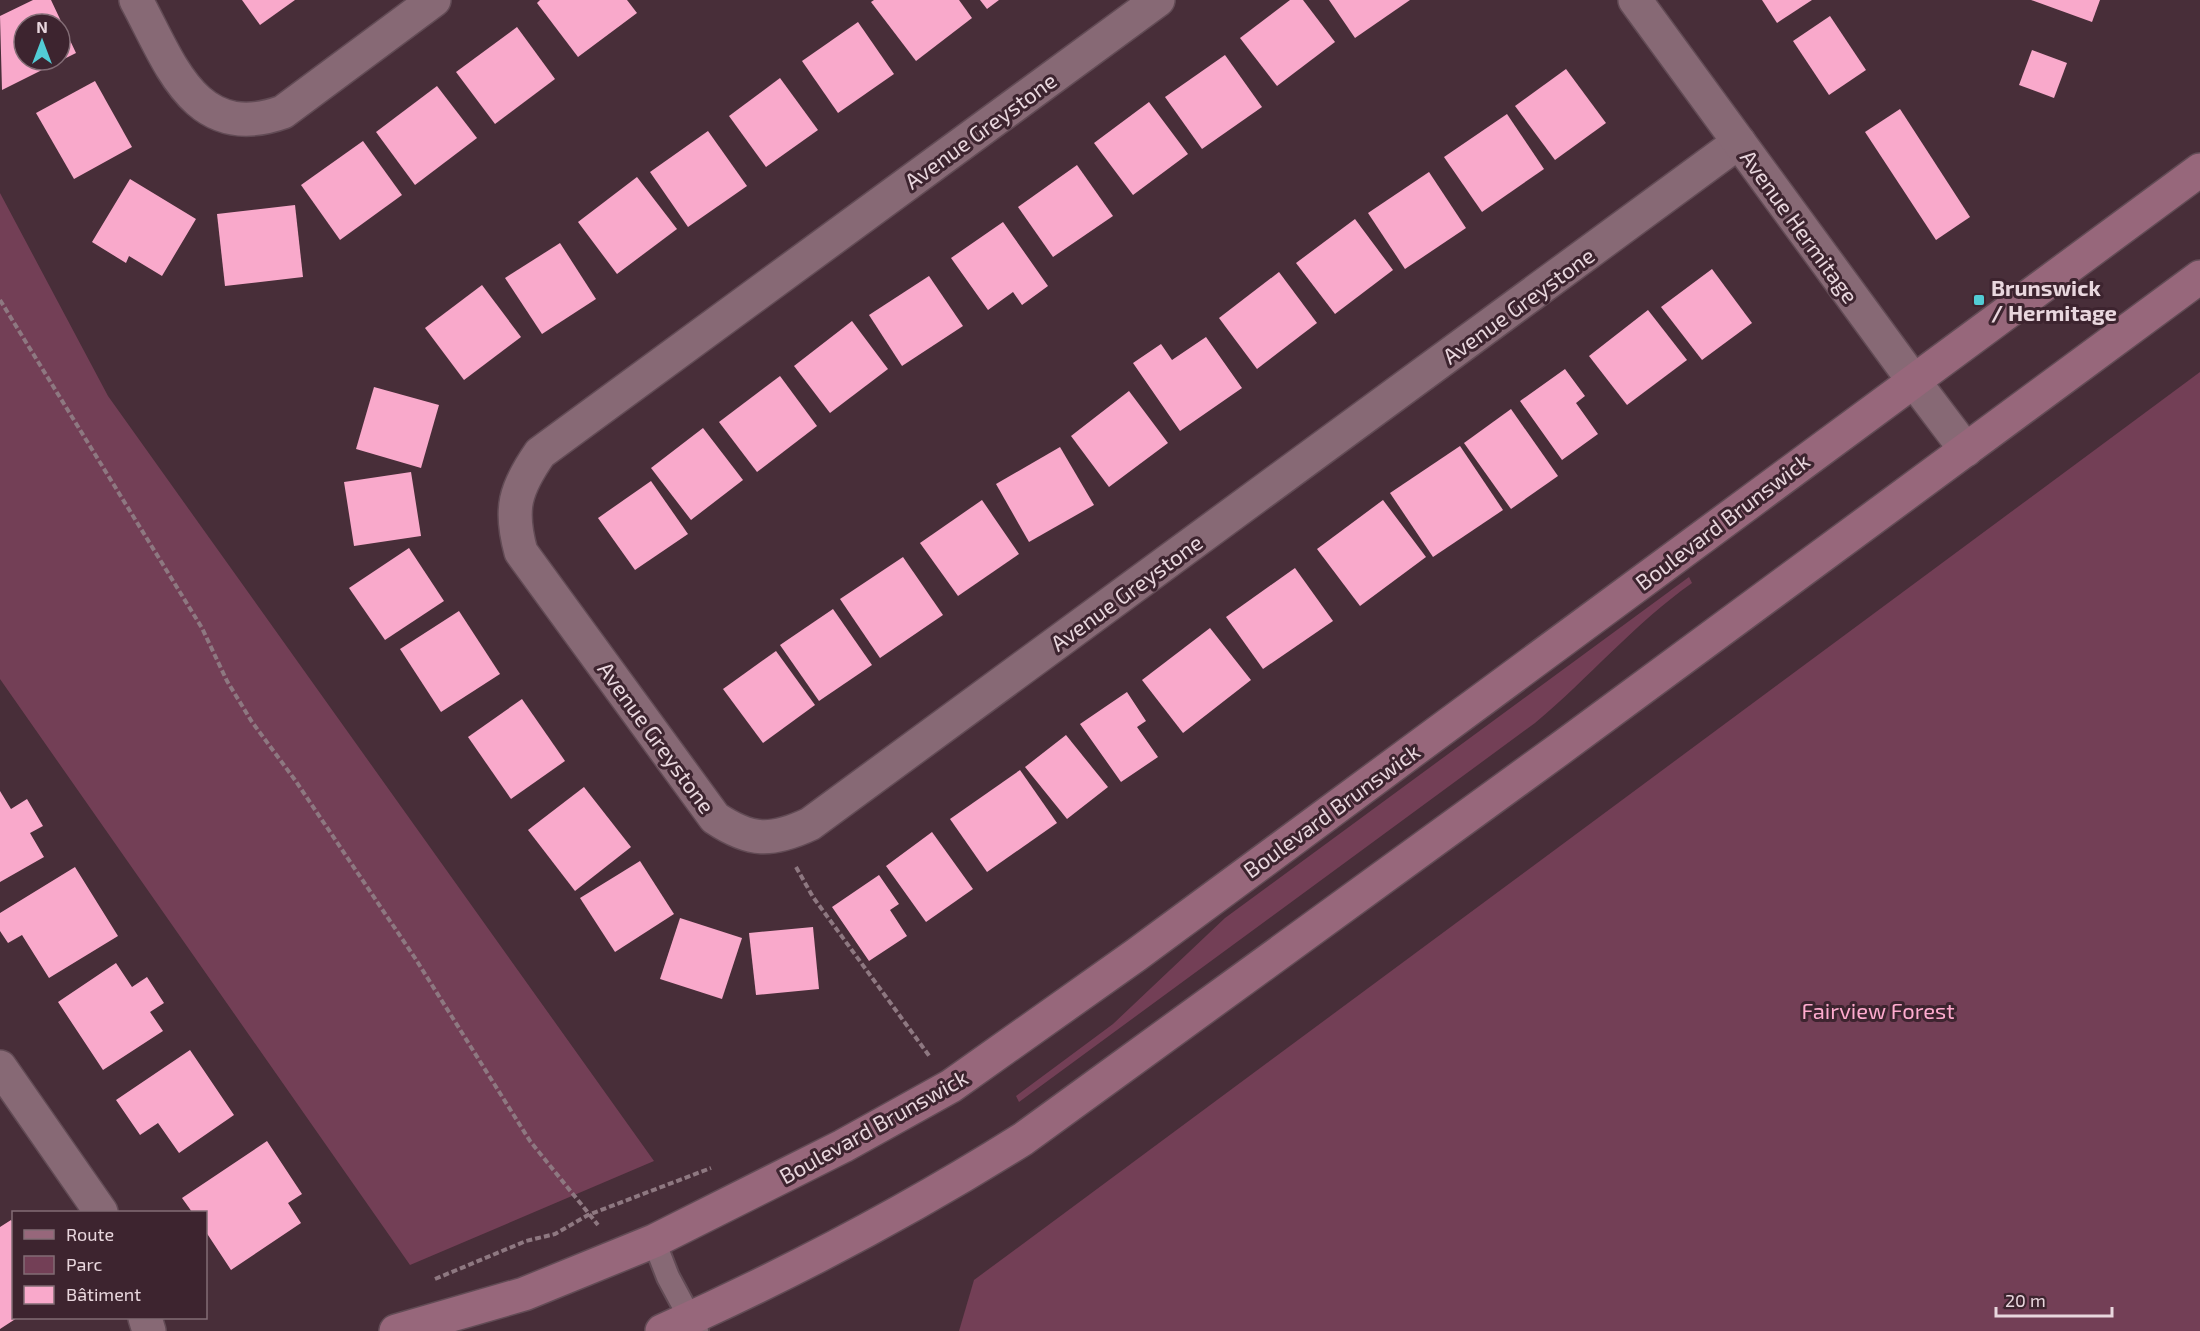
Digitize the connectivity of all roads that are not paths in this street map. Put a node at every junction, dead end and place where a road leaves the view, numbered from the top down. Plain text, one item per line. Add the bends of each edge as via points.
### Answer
1 (136, 0) edge
2 (434, 0) edge
3 (1158, 0) edge
4 (1635, 0) edge
5 (1739, 142) junction
6 (2200, 170) edge
7 (2200, 277) edge
8 (1913, 380) junction
9 (1966, 450) junction
10 (0, 1067) edge
11 (100, 1211) edge
12 (654, 1241) junction
13 (683, 1327) edge
14 (396, 1331) edge

1 - 2 street via 187,92 216,115 255,120 283,112
3 - 5 street, Avenue Greystone via 540,453 523,477 514,502 514,528 521,552 716,818 736,832 761,838 784,836 810,824
4 - 5 street, Avenue Hermitage
5 - 8 street, Avenue Hermitage
6 - 8 street, Boulevard Brunswick
7 - 9 street
8 - 9 street, Avenue Hermitage
8 - 12 street, Boulevard Brunswick via 976,1069 886,1124
9 - 13 street via 1023,1139 888,1220
10 - 11 street
12 - 13 lane
12 - 14 street, Boulevard Brunswick via 524,1294

